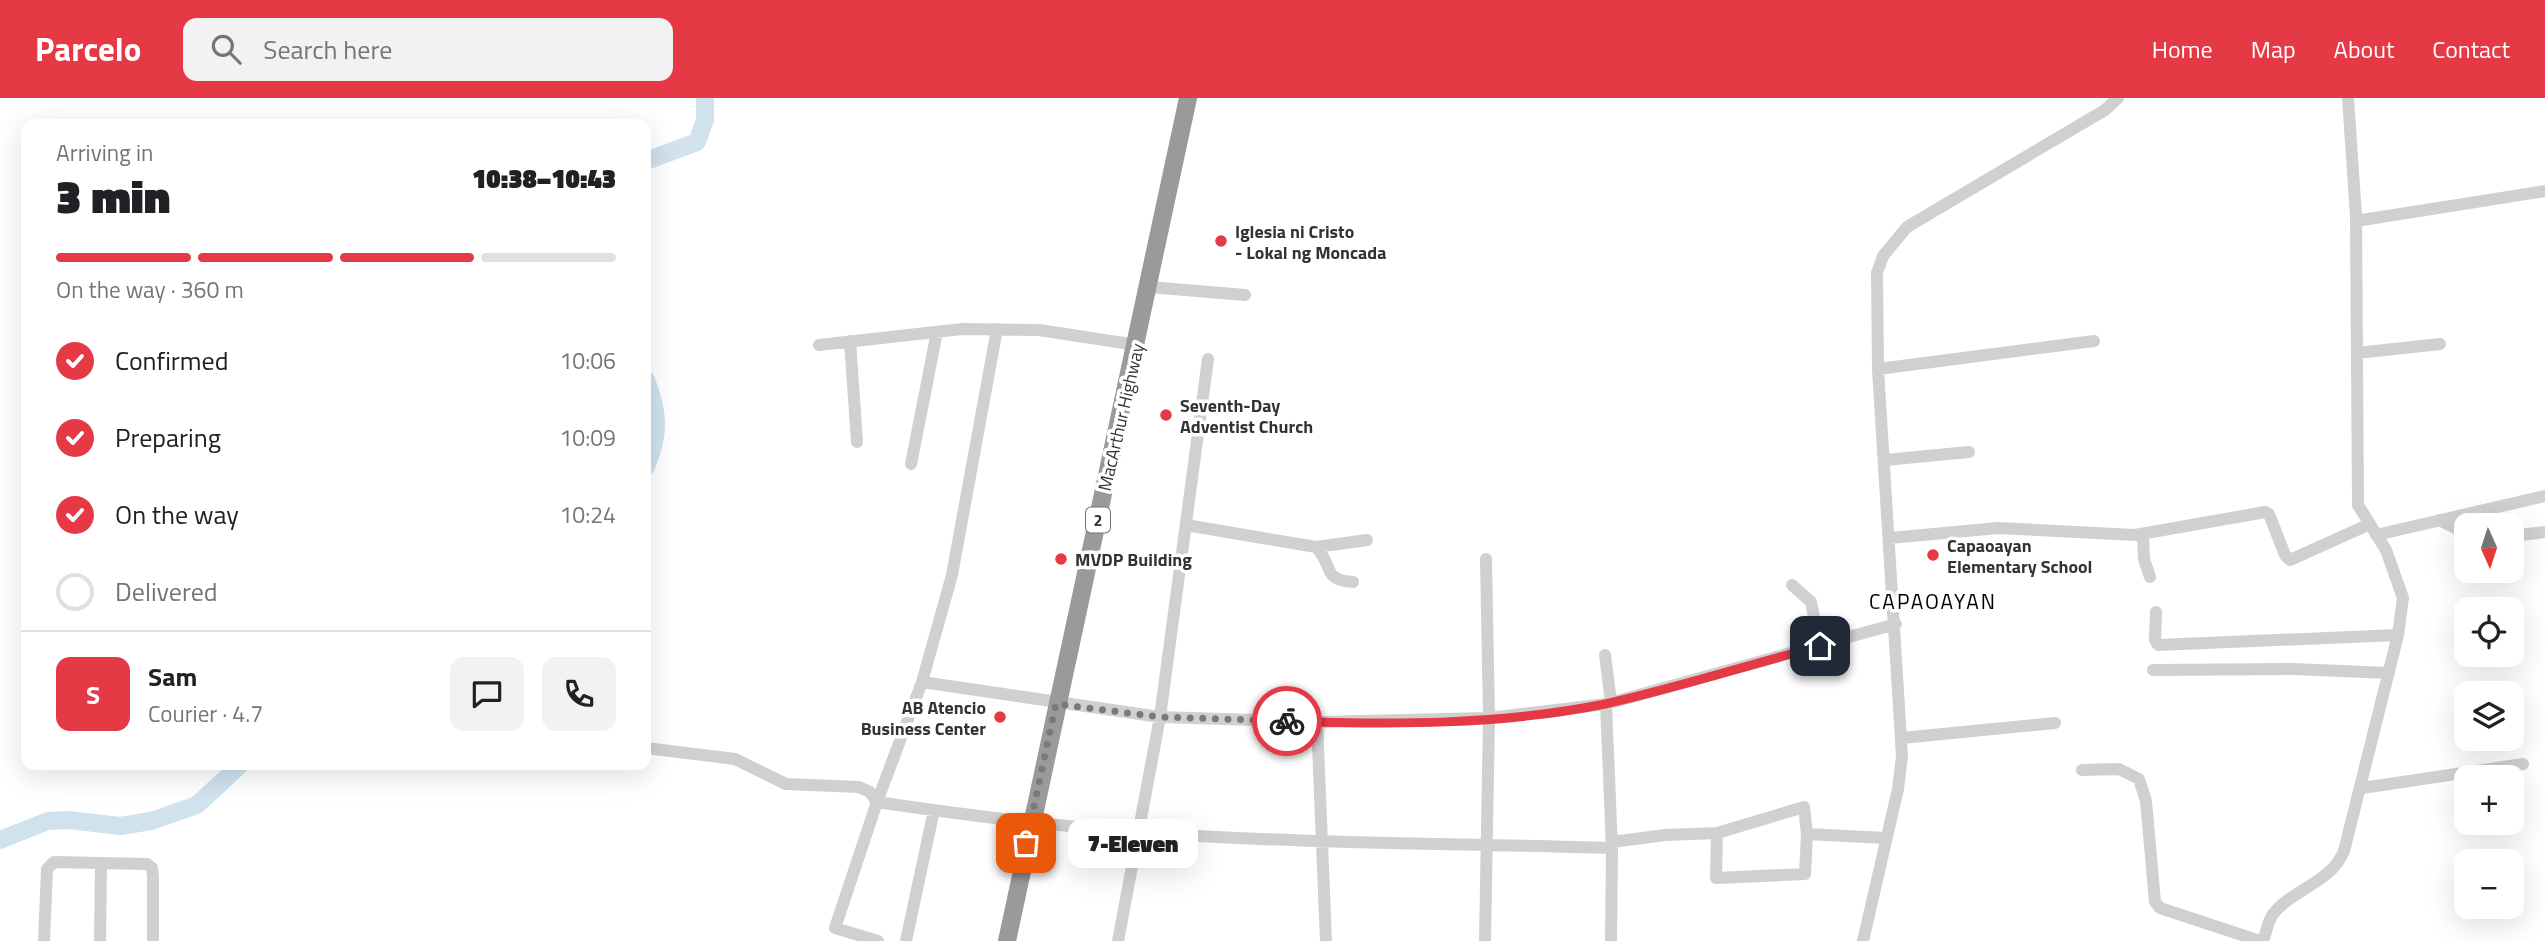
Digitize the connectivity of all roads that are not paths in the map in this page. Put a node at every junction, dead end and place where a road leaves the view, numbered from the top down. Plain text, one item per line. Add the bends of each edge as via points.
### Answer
1 (1188, 98) edge
2 (2118, 98) edge
3 (2348, 98) edge
4 (2545, 191) edge
5 (2356, 221) junction
6 (1149, 287) junction
7 (1245, 296) dead end
8 (997, 329) junction
9 (937, 332) junction
10 (850, 341) junction
11 (2094, 341) dead end
12 (2440, 344) dead end
13 (819, 345) dead end
14 (1137, 345) junction
15 (2357, 353) junction
16 (1209, 359) dead end
17 (1878, 369) junction
18 (857, 442) dead end
19 (1969, 452) dead end
20 (1885, 460) junction
21 (911, 464) dead end
22 (2545, 496) edge
23 (2439, 520) junction
24 (1186, 525) junction
25 (2454, 527) edge
26 (2373, 530) junction
27 (2545, 532) edge
28 (2143, 535) junction
29 (2524, 535) edge
30 (1890, 538) junction
31 (1367, 540) dead end
32 (1316, 547) junction
33 (1486, 559) dead end
34 (2150, 577) dead end
35 (1353, 582) dead end
36 (1792, 585) dead end
37 (2156, 612) dead end
38 (1896, 624) junction
39 (2398, 635) junction
40 (1820, 646) junction
41 (1605, 654) dead end
42 (2153, 670) dead end
43 (2389, 673) junction
44 (922, 682) junction
45 (1609, 703) junction
46 (1056, 704) junction
47 (1160, 717) junction
48 (1489, 718) junction
49 (1317, 722) junction
50 (2055, 723) dead end
51 (1902, 738) junction
52 (651, 749) edge
53 (2524, 764) dead end
54 (2082, 770) dead end
55 (2362, 788) junction
56 (877, 802) junction
57 (934, 810) junction
58 (1031, 821) junction
59 (1140, 832) junction
60 (1717, 833) junction
61 (1807, 834) junction
62 (1885, 838) junction
63 (1322, 841) junction
64 (1485, 844) junction
65 (1612, 845) junction
66 (101, 863) junction
67 (835, 928) junction
68 (44, 941) edge
69 (100, 941) edge
70 (153, 941) edge
71 (831, 941) edge
72 (878, 941) edge
73 (906, 941) edge
74 (1007, 941) edge
75 (1118, 941) edge
76 (1326, 941) edge
77 (1485, 941) edge
78 (1611, 941) edge
79 (1863, 941) edge
80 (2262, 941) edge

1 - 6 highway, MacArthur Highway / 2
2 - 17 street via 1900,233 1878,267
3 - 5 street
4 - 5 street
5 - 15 street
6 - 7 street
6 - 14 highway, MacArthur Highway / 2
8 - 9 street
8 - 14 street via 1040,330
8 - 44 street via 952,575
9 - 10 street
9 - 21 street
10 - 13 street
10 - 18 street
11 - 17 street
12 - 15 street
14 - 46 highway, MacArthur Highway / 2
15 - 26 street via 2358,505
16 - 24 street
17 - 20 street
19 - 20 street
20 - 30 street
22 - 23 street
23 - 25 street
23 - 26 street
24 - 32 street
24 - 47 street
26 - 28 street via 2290,560 2265,512
26 - 39 street via 2386,550 2403,598
27 - 29 street
28 - 30 street via 1998,528
28 - 34 street
30 - 38 street
31 - 32 street
32 - 35 street via 1329,574
33 - 48 street
36 - 40 street via 1811,602
37 - 39 street via 2154,640 2158,645
38 - 40 street
38 - 51 street
39 - 43 street
40 - 45 street
41 - 45 street
42 - 43 street
43 - 55 street
44 - 46 street
44 - 56 street
45 - 48 street
45 - 65 street
46 - 47 street
46 - 58 highway, MacArthur Highway / 2
47 - 49 street
47 - 59 street
48 - 49 street
48 - 64 street
49 - 63 street
50 - 51 street
51 - 62 street via 1898,789
52 - 56 street via 735,759 786,784 859,788 870,792
53 - 55 street
54 - 80 street via 2119,769 2139,779 2146,801 2155,902 2160,908
55 - 80 street via 2340,861 2272,916
56 - 57 street
56 - 67 street
57 - 58 street
57 - 73 street
58 - 59 street
58 - 74 highway, MacArthur Highway / 2
59 - 63 street
59 - 75 street
60 - 61 street via 1804,807
60 - 61 street via 1715,875 1719,879 1805,874
60 - 65 street via 1665,835
61 - 62 street
62 - 79 street
63 - 64 street
63 - 76 street
64 - 65 street
64 - 77 street
65 - 78 street
66 - 68 street via 49,865
66 - 69 street
66 - 70 street via 152,868
67 - 71 street
67 - 72 street

